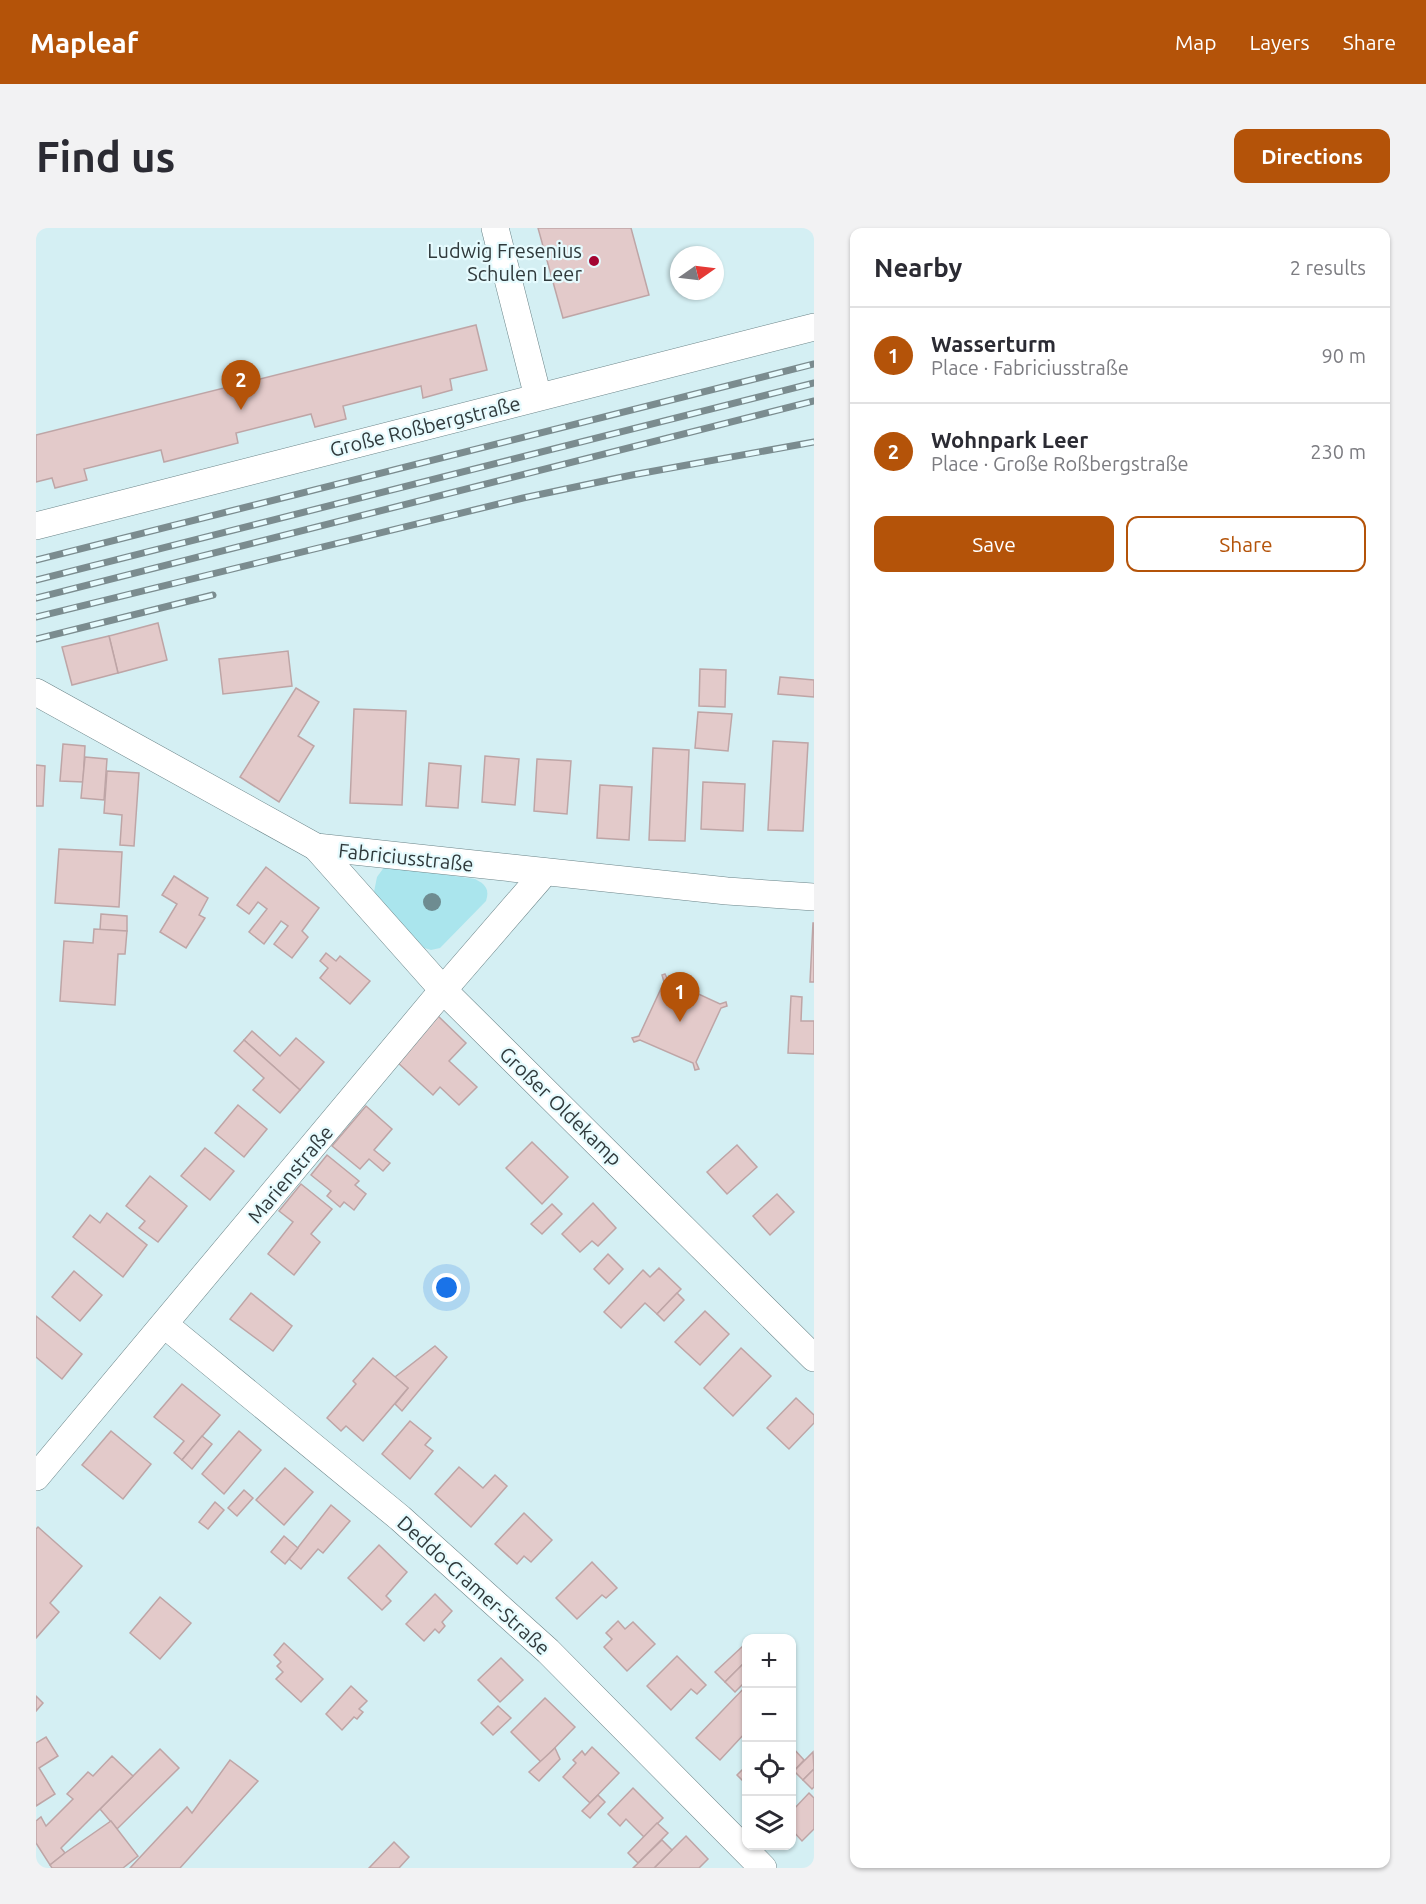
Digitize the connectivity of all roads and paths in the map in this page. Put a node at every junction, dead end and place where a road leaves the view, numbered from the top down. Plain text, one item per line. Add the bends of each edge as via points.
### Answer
1 (495, 228) edge
2 (814, 327) edge
3 (538, 397) junction
4 (36, 525) edge
5 (36, 692) edge
6 (316, 848) junction
7 (545, 872) junction
8 (814, 897) edge
9 (443, 990) junction
10 (165, 1325) junction
11 (814, 1358) edge
12 (36, 1478) edge
13 (763, 1868) edge

1 - 3 street
2 - 3 street, Große Roßbergstraße
3 - 4 street, Große Roßbergstraße
5 - 6 street, Fabriciusstraße
6 - 7 street, Fabriciusstraße
6 - 9 street, Großer Oldekamp
7 - 8 street, Fabriciusstraße
7 - 9 street, Marienstraße
9 - 10 street, Marienstraße
9 - 11 street, Großer Oldekamp
10 - 12 street, Marienstraße
10 - 13 street, Deddo-Cramer-Straße via 400,1518 548,1651

